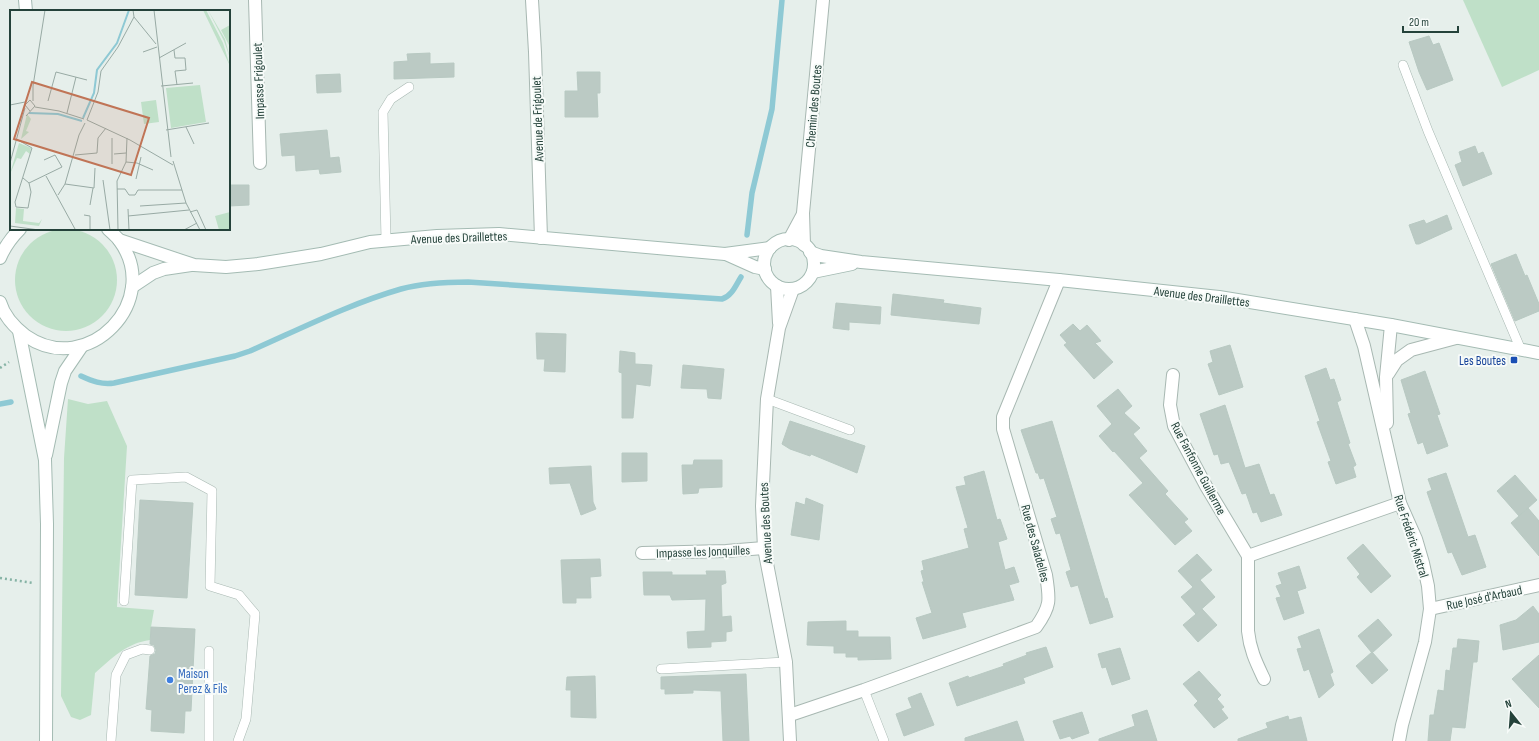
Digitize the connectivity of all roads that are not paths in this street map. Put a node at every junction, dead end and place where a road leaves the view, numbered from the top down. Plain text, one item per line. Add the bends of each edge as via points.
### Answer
1 (25, 0) edge
2 (255, 0) edge
3 (532, 0) edge
4 (823, 0) edge
5 (26, 10) edge
6 (1403, 64) dead end
7 (409, 87) dead end
8 (260, 163) dead end
9 (803, 213) junction
10 (19, 230) edge
11 (109, 230) edge
12 (541, 238) junction
13 (119, 240) junction
14 (386, 240) junction
15 (789, 240) junction
16 (770, 248) junction
17 (807, 248) junction
18 (725, 254) junction
19 (0, 258) edge
20 (861, 262) junction
21 (194, 264) junction
22 (765, 269) junction
23 (813, 272) junction
24 (1059, 280) junction
25 (777, 286) junction
26 (132, 287) junction
27 (794, 289) junction
28 (0, 305) edge
29 (1355, 319) junction
30 (1392, 325) junction
31 (779, 328) junction
32 (19, 331) junction
33 (1456, 338) junction
34 (82, 346) junction
35 (1521, 350) junction
36 (1539, 353) edge
37 (1173, 375) dead end
38 (1386, 377) junction
39 (767, 399) junction
40 (850, 430) dead end
41 (1388, 448) junction
42 (45, 460) junction
43 (1400, 503) junction
44 (764, 548) junction
45 (642, 553) dead end
46 (1248, 556) junction
47 (1539, 585) edge
48 (124, 601) dead end
49 (1430, 610) junction
50 (150, 650) dead end
51 (209, 652) dead end
52 (786, 662) junction
53 (661, 669) dead end
54 (1264, 679) dead end
55 (864, 690) junction
56 (790, 715) junction
57 (46, 741) edge
58 (111, 741) edge
59 (209, 741) edge
60 (238, 741) edge
61 (790, 741) edge
62 (884, 741) edge
63 (1400, 741) edge

1 - 5 street
2 - 8 street, Impasse Frigoulet
3 - 12 street, Avenue de Frigoulet
4 - 9 street, Chemin des Boutes
6 - 35 lane via 1428,131
7 - 14 lane via 391,99 383,112
9 - 15 street, Chemin des Boutes
9 - 17 street, Chemin des Boutes
10 - 19 street via 4,247
11 - 13 street
12 - 14 street, Avenue des Draillettes via 499,234
12 - 18 street, Avenue des Draillettes
13 - 21 street, Avenue des Draillettes
13 - 26 street via 132,270
14 - 21 street, Avenue des Draillettes via 258,264 226,267
15 - 16 street via 782,240
15 - 17 street via 797,241
16 - 18 street, Avenue des Draillettes
16 - 22 street via 764,262
17 - 20 street, Avenue des Draillettes via 821,256
17 - 23 street via 813,258
18 - 22 street, Avenue des Draillettes
20 - 23 street, Avenue des Draillettes
20 - 24 street, Avenue des Draillettes
21 - 26 street, Avenue des Draillettes via 153,273
22 - 25 street via 771,282
23 - 27 street via 805,283
24 - 29 street, Avenue des Draillettes via 1219,297
24 - 55 street, Rue des Saladelles via 1003,417 1003,429 1046,575 1049,596 1046,612 1036,627
25 - 27 street
25 - 31 street, Avenue des Boutes
26 - 34 street via 127,307 116,324 100,338
27 - 31 street, Avenue des Boutes
28 - 32 street
29 - 30 street, Avenue des Draillettes
29 - 41 street, Rue Frédéric Mistral via 1364,346
30 - 33 street, Avenue des Draillettes
30 - 38 street, Rue Frédéric Mistral
31 - 39 street, Avenue des Boutes
32 - 34 street via 48,346
32 - 42 street
33 - 35 street, Avenue des Draillettes
33 - 38 street via 1411,350 1397,360
34 - 42 street via 71,360 63,377
35 - 36 street, Avenue des Draillettes
37 - 46 street, Rue Fanfonne Guillerme via 1170,405 1174,426
38 - 41 street, Rue Frédéric Mistral
39 - 40 lane
39 - 44 street, Avenue des Boutes via 762,492
41 - 43 street, Rue Frédéric Mistral
42 - 57 street
43 - 46 street
43 - 49 street, Rue Frédéric Mistral via 1416,539 1423,563
44 - 45 street, Impasse les Jonquilles
44 - 52 street, Avenue des Boutes
46 - 54 street via 1248,631 1253,656
47 - 49 street, Rue José d'Arbaud
48 - 60 lane via 132,480 186,477 212,491 210,586 239,595 255,614 246,720
49 - 63 street, Rue Frédéric Mistral via 1426,642 1402,725
50 - 58 lane via 142,649 126,655 116,675
51 - 59 lane
52 - 53 lane
52 - 56 street, Avenue des Boutes
55 - 56 street, Rue des Saladelles
55 - 62 lane
56 - 61 street, Avenue des Boutes

